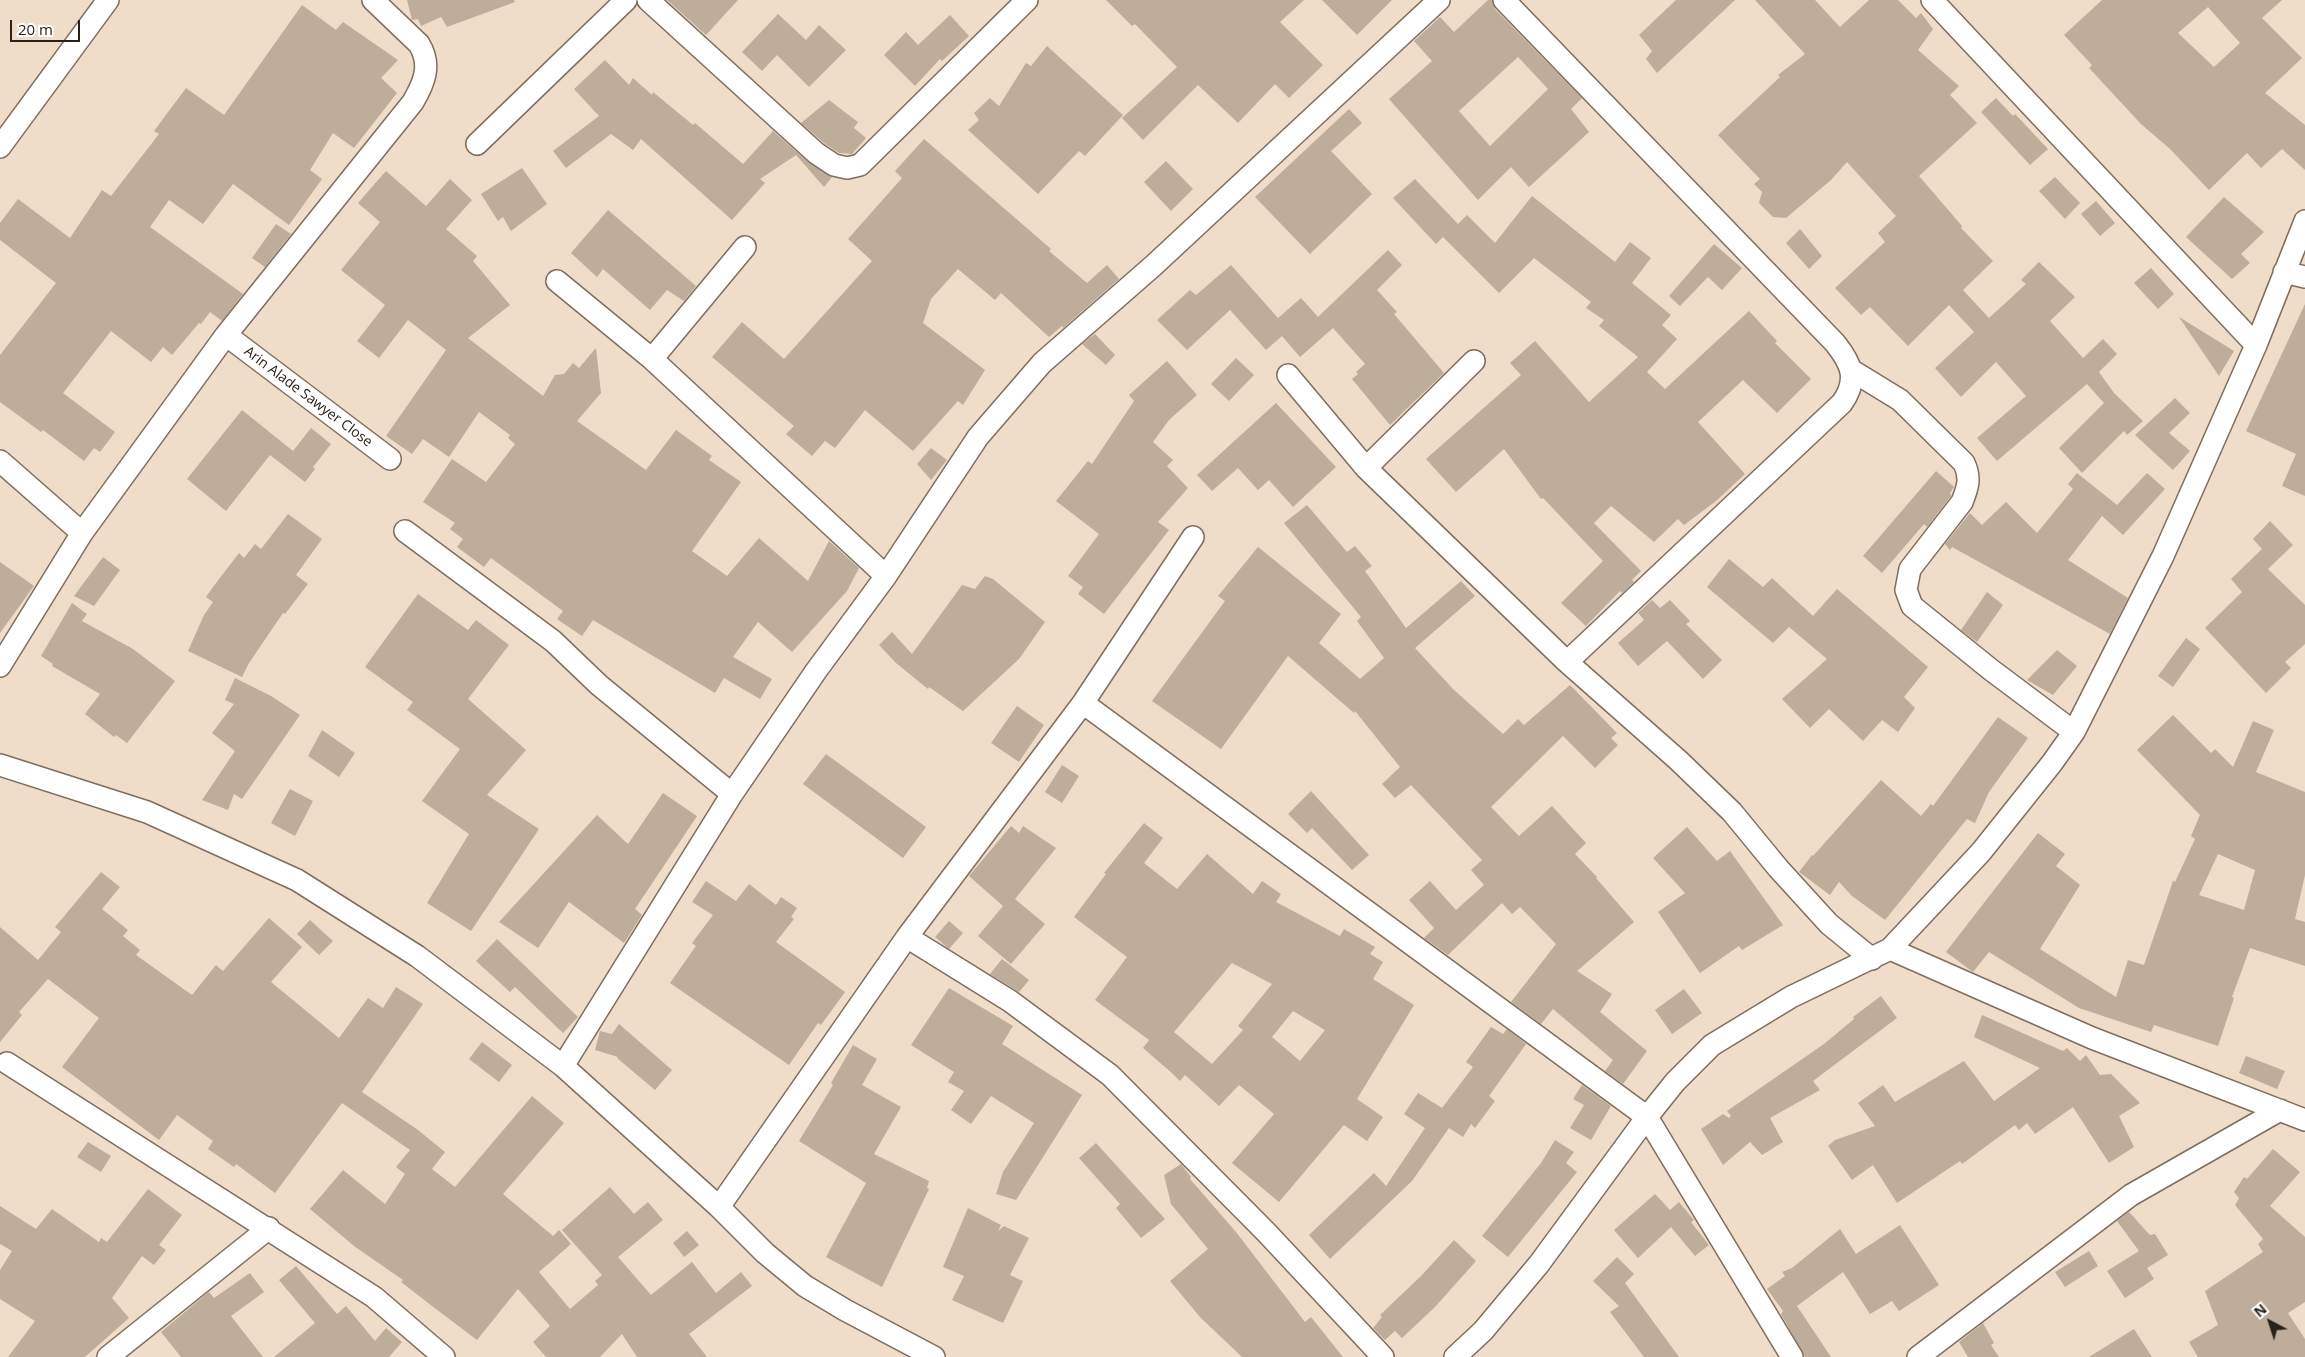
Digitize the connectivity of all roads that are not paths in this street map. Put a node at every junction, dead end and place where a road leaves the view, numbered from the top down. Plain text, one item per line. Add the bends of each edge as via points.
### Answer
1 (108, 0) edge
2 (373, 0) edge
3 (626, 0) edge
4 (648, 0) edge
5 (1027, 0) edge
6 (1439, 0) edge
7 (1504, 0) edge
8 (1932, 0) edge
9 (477, 144) dead end
10 (0, 147) edge
11 (2305, 220) edge
12 (745, 247) dead end
13 (2284, 272) junction
14 (2305, 276) edge
15 (557, 281) dead end
16 (226, 336) junction
17 (2256, 345) junction
18 (652, 359) junction
19 (1474, 361) dead end
20 (1851, 370) junction
21 (1288, 375) dead end
22 (390, 459) dead end
23 (0, 461) edge
24 (1366, 468) junction
25 (406, 531) dead end
26 (82, 533) junction
27 (1194, 537) dead end
28 (886, 576) junction
29 (1568, 662) junction
30 (0, 666) edge
31 (1084, 703) junction
32 (2074, 732) junction
33 (0, 765) edge
34 (732, 794) junction
35 (907, 937) junction
36 (1881, 954) junction
37 (7, 1063) dead end
38 (562, 1066) junction
39 (2280, 1110) junction
40 (1648, 1117) junction
41 (2305, 1120) edge
42 (718, 1207) junction
43 (269, 1228) junction
44 (108, 1357) edge
45 (444, 1357) edge
46 (934, 1357) edge
47 (1384, 1357) edge
48 (1455, 1357) edge
49 (1792, 1357) edge
50 (1918, 1357) edge

1 - 10 street
2 - 16 street via 419,44 426,63 422,86 413,102
3 - 9 street
4 - 5 street via 805,144 834,165 847,168 860,165
6 - 28 street via 1153,266 1042,363 978,438
7 - 20 street via 1835,343 1848,360
8 - 17 street
11 - 13 street
12 - 18 street
13 - 14 street
13 - 17 street
15 - 18 street
16 - 22 street, Arin Alade Sawyer Close
16 - 26 street
17 - 32 street via 2163,556
18 - 28 street
19 - 24 street
20 - 29 street via 1849,393 1842,402
20 - 32 street via 1900,400 1964,463 1970,476 1962,502 1910,569 1906,590 1912,606
21 - 24 street
23 - 26 street
24 - 29 street
25 - 34 street via 553,641 599,685
26 - 30 street
27 - 31 street
28 - 34 street
29 - 36 street via 1725,805 1829,924
31 - 35 street
31 - 40 street
32 - 36 street via 1981,852
33 - 38 street via 147,812 297,880 417,956
34 - 38 street
35 - 42 street
35 - 47 street via 1010,1001 1110,1075
36 - 39 street
36 - 40 street via 1791,997 1712,1045 1675,1082
37 - 43 street
38 - 42 street
39 - 41 street
39 - 50 street via 2131,1195
40 - 48 street via 1539,1264 1483,1331
40 - 49 street
42 - 46 street via 805,1286
43 - 44 street
43 - 45 street via 374,1297

